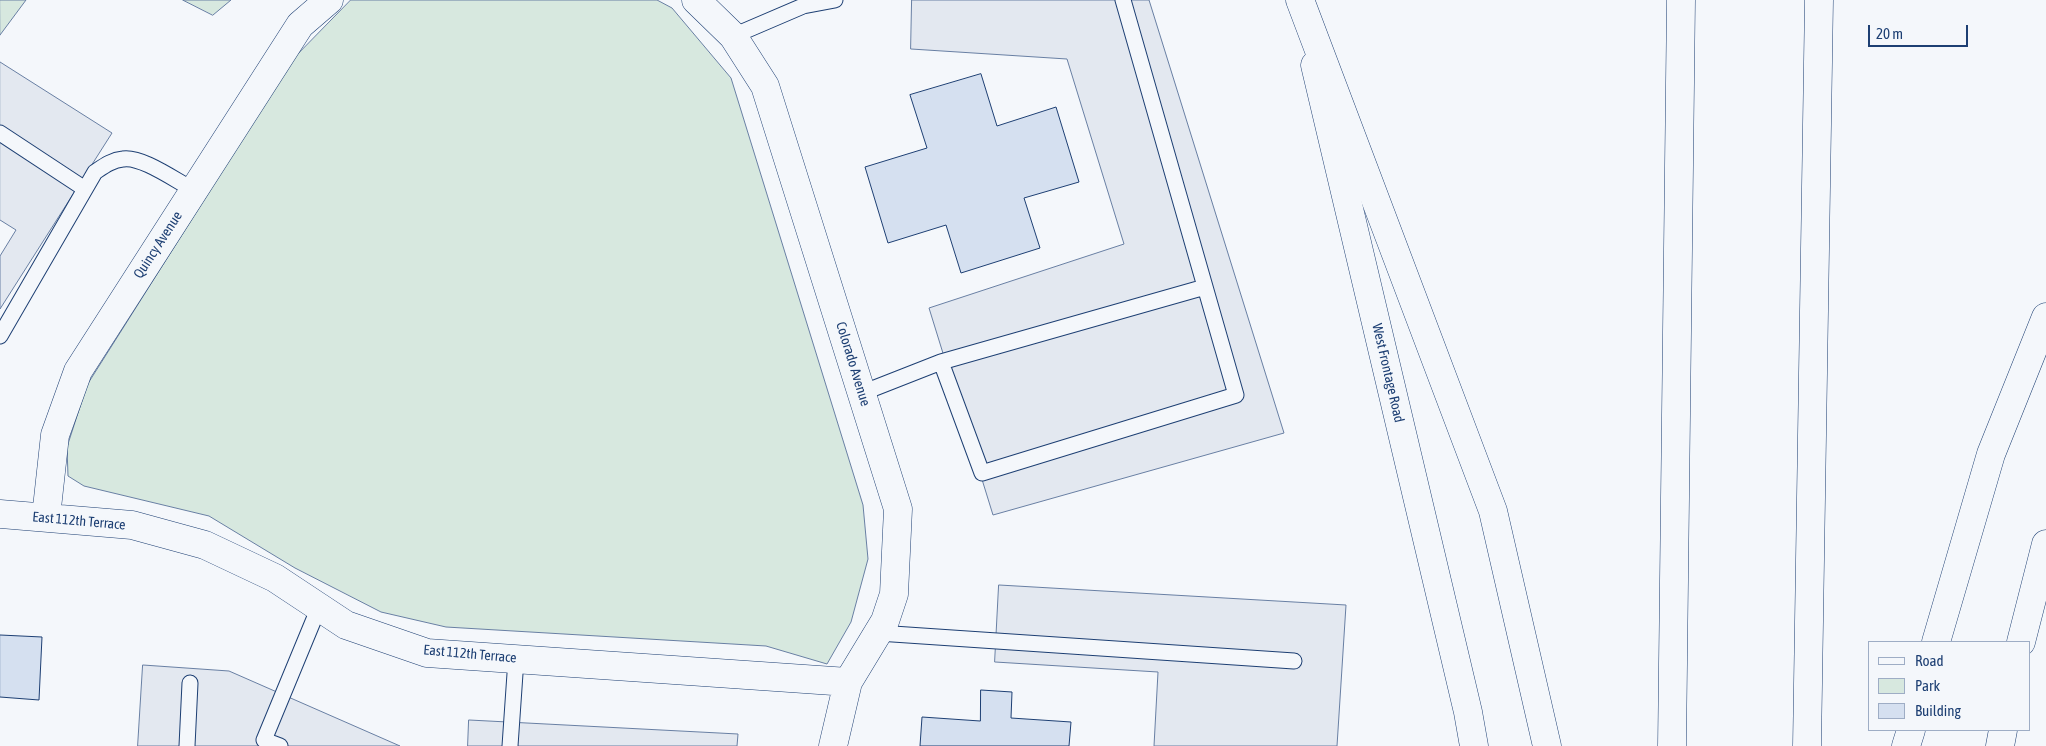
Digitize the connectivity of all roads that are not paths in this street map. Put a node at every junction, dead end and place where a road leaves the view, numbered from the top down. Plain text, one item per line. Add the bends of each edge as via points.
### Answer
1 (329, 0) edge
2 (696, 0) edge
3 (835, 0) edge
4 (1123, 0) edge
5 (1300, 0) edge
6 (1681, 0) edge
7 (1819, 0) edge
8 (733, 36) junction
9 (0, 133) edge
10 (85, 189) junction
11 (194, 190) junction
12 (1205, 287) junction
13 (2046, 317) edge
14 (0, 336) edge
15 (941, 362) junction
16 (862, 393) junction
17 (0, 514) edge
18 (46, 517) junction
19 (2046, 544) edge
20 (320, 608) junction
21 (878, 633) junction
22 (1936, 641) edge
23 (2021, 641) edge
24 (516, 659) junction
25 (1294, 661) dead end
26 (848, 682) junction
27 (190, 683) dead end
28 (1910, 731) edge
29 (2003, 731) edge
30 (264, 743) edge
31 (187, 746) edge
32 (280, 746) edge
33 (510, 746) edge
34 (833, 746) edge
35 (1474, 746) edge
36 (1547, 746) edge
37 (1672, 746) edge
38 (1807, 746) edge
39 (1906, 746) edge
40 (2000, 746) edge

1 - 11 main road, Quincy Avenue via 300,25
2 - 8 main road, Colorado Avenue
3 - 8 lane via 803,6
4 - 12 lane
5 - 35 main road, West Frontage Road
5 - 36 main road via 1493,511
6 - 37 main road
7 - 38 main road
8 - 16 main road, Colorado Avenue via 765,86
9 - 10 lane
10 - 11 lane via 95,172 124,158 136,160
10 - 14 lane
11 - 18 main road, Quincy Avenue via 78,370 55,436
12 - 15 lane
12 - 15 lane via 1236,396 982,473
13 - 22 main road via 1991,454
15 - 16 lane
16 - 21 main road, Colorado Avenue via 898,509 894,594
17 - 18 main road, East 112th Terrace
18 - 20 main road, East 112th Terrace via 132,525 206,545 275,578
19 - 23 main road
20 - 24 main road, East 112th Terrace via 346,625 427,653
20 - 30 lane
21 - 25 lane
21 - 26 main road, Colorado Avenue
24 - 26 main road, East 112th Terrace
24 - 33 lane
26 - 34 main road, Colorado Avenue
27 - 31 lane
28 - 39 main road
29 - 40 main road
30 - 32 lane

